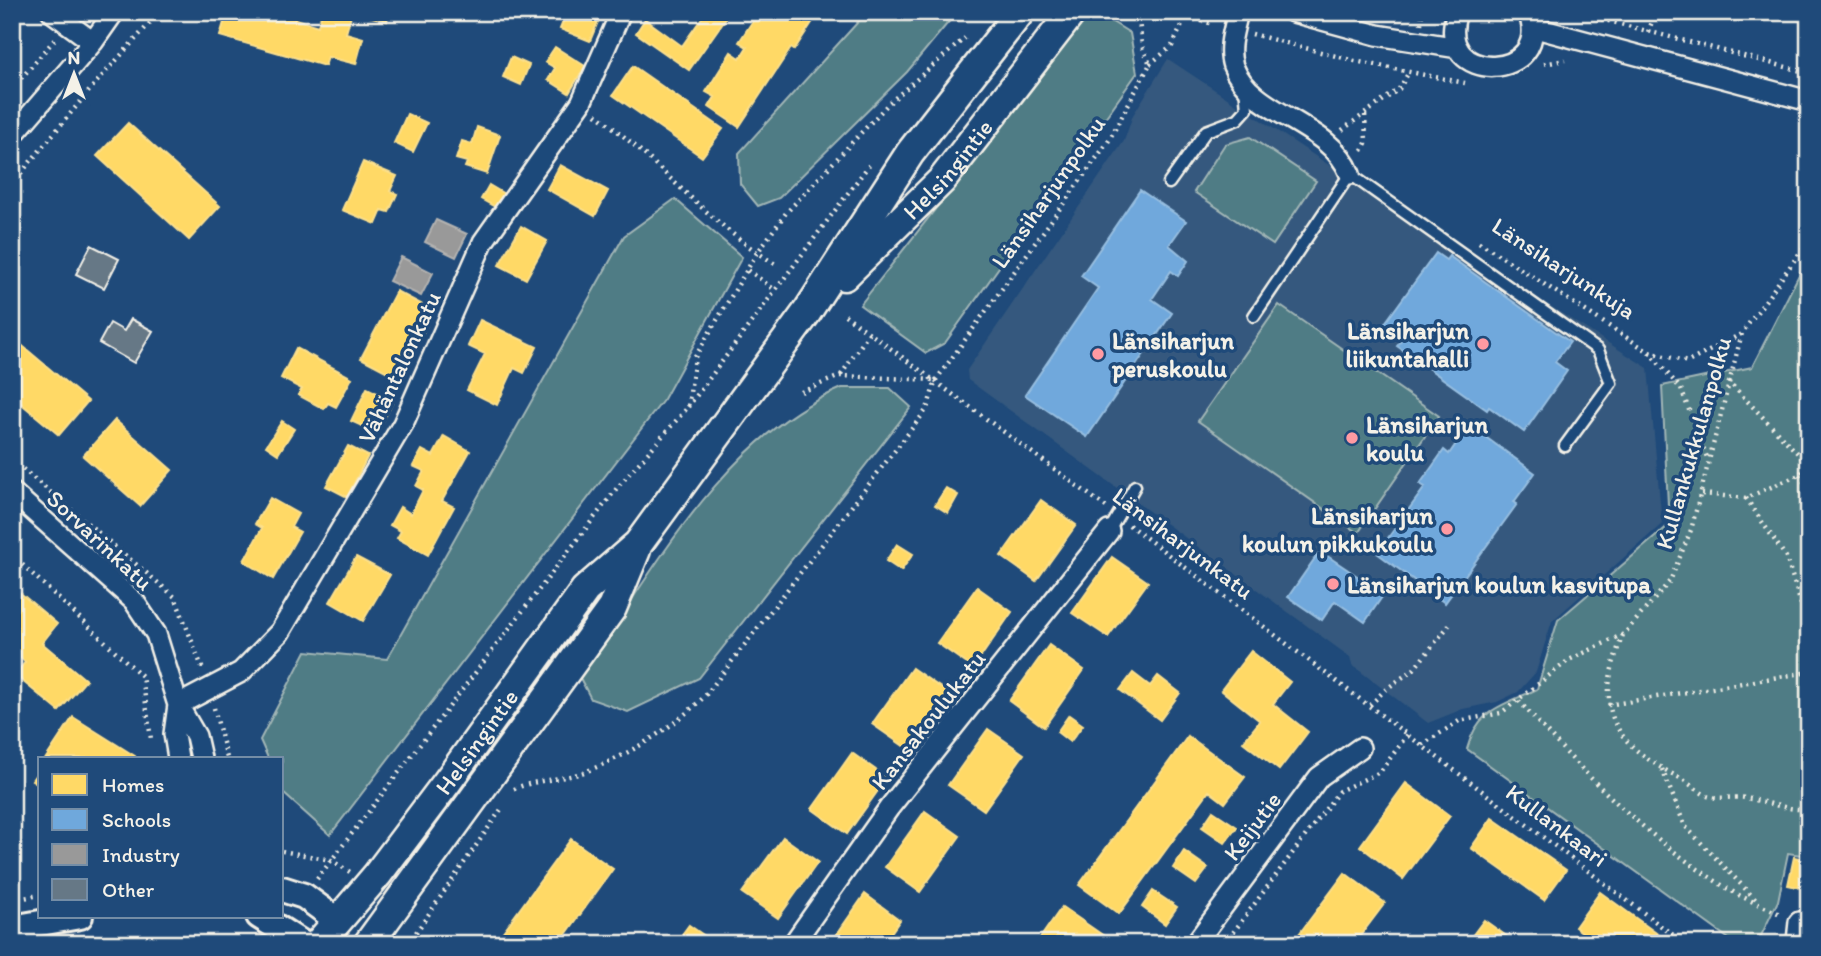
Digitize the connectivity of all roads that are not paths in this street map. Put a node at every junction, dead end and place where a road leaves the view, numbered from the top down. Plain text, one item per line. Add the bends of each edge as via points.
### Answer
1 (114, 12) edge
2 (621, 12) edge
3 (1020, 12) edge
4 (1072, 12) edge
5 (1238, 12) edge
6 (1293, 12) edge
7 (1457, 12) edge
8 (59, 18) edge
9 (1530, 20) edge
10 (93, 42) junction
11 (1458, 48) junction
12 (1244, 87) junction
13 (1809, 101) edge
14 (12, 136) edge
15 (1350, 174) junction
16 (1170, 183) dead end
17 (807, 312) junction
18 (1254, 316) dead end
19 (1565, 446) dead end
20 (1135, 486) dead end
21 (12, 492) edge
22 (1114, 524) joint
23 (638, 544) junction
24 (178, 705) junction
25 (1360, 748) dead end
26 (178, 757) edge
27 (201, 757) edge
28 (293, 893) edge
29 (69, 918) edge
30 (262, 918) edge
31 (338, 921) junction
32 (12, 928) edge
33 (303, 944) edge
34 (318, 944) edge
35 (366, 944) edge
36 (793, 944) edge
37 (1195, 944) edge

1 - 10 street
2 - 24 street, Vähäntalonkatu via 581,103 483,242 403,424 280,632 241,672
3 - 17 main road, Helsingintie via 910,153
4 - 17 main road, Helsingintie via 942,180
5 - 12 street via 1231,43 1233,64
6 - 11 street via 1377,35
7 - 11 street via 1453,30
8 - 10 street
9 - 11 street via 1523,54 1499,68 1471,62
9 - 13 street
10 - 14 street
12 - 15 street via 1327,142 1343,157
12 - 16 lane via 1247,109 1238,119 1206,131
15 - 18 lane
15 - 19 lane via 1598,350 1611,383
17 - 23 main road, Helsingintie
20 - 22 lane
21 - 24 street, Sorvarinkatu via 134,601 156,634
22 - 36 street, Kansakoulukatu via 889,808
23 - 31 main road, Helsingintie via 585,590 447,782
23 - 35 main road, Helsingintie via 612,608
24 - 26 street, Sorvarinkatu via 174,734
24 - 27 street, Sorvarinkatu via 196,736
25 - 37 street, Keijutie via 1319,778
28 - 31 street
29 - 32 street
30 - 33 street
31 - 34 main road, Helsingintie
31 - 35 main road

